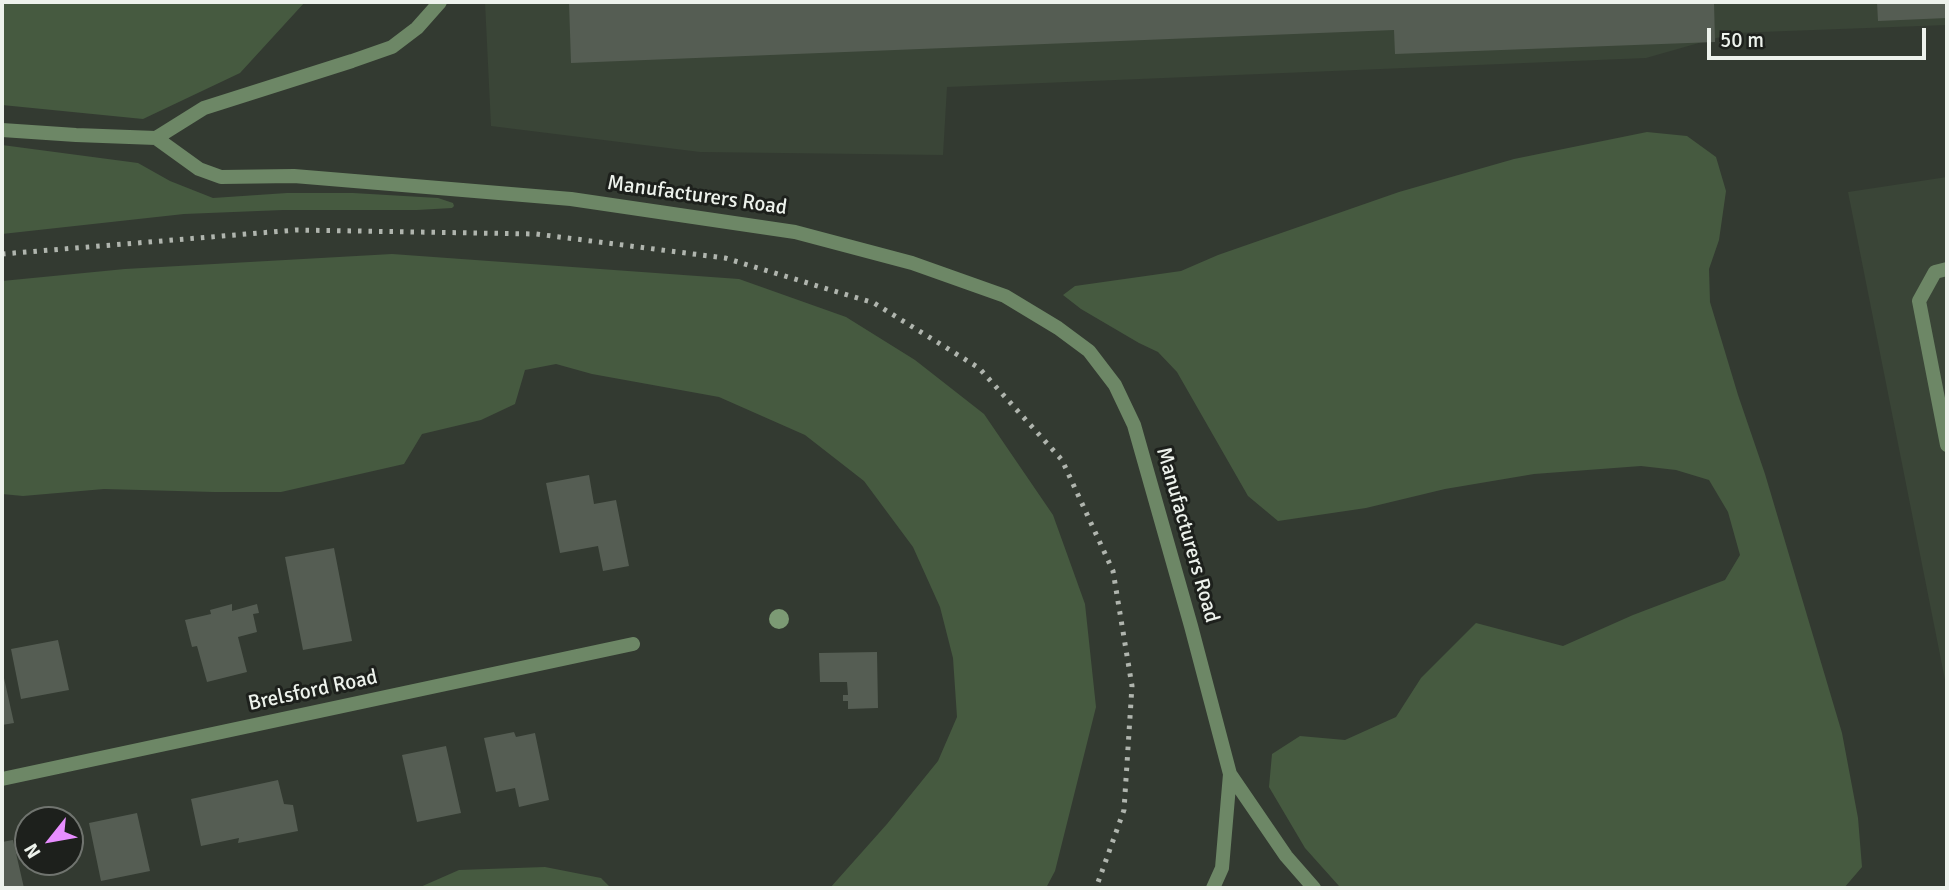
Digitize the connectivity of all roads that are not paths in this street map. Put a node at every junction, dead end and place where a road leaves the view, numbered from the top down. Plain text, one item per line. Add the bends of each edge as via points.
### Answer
1 (440, 2) edge
2 (2, 130) edge
3 (156, 138) junction
4 (1947, 268) edge
5 (1947, 445) edge
6 (633, 644) dead end
7 (1230, 774) junction
8 (2, 779) edge
9 (1213, 888) edge
10 (1314, 888) edge

1 - 3 street via 418,28 392,47 204,108
2 - 3 street
3 - 7 street, Manufacturers Road via 199,169 221,177 294,176 570,199 795,232 912,263 1005,296 1089,351 1115,385 1134,425
4 - 5 street via 1935,272 1919,301
6 - 8 street, Brelsford Road
7 - 9 street, Manufacturers Road via 1222,868
7 - 10 street, Manufacturers Road via 1286,856

